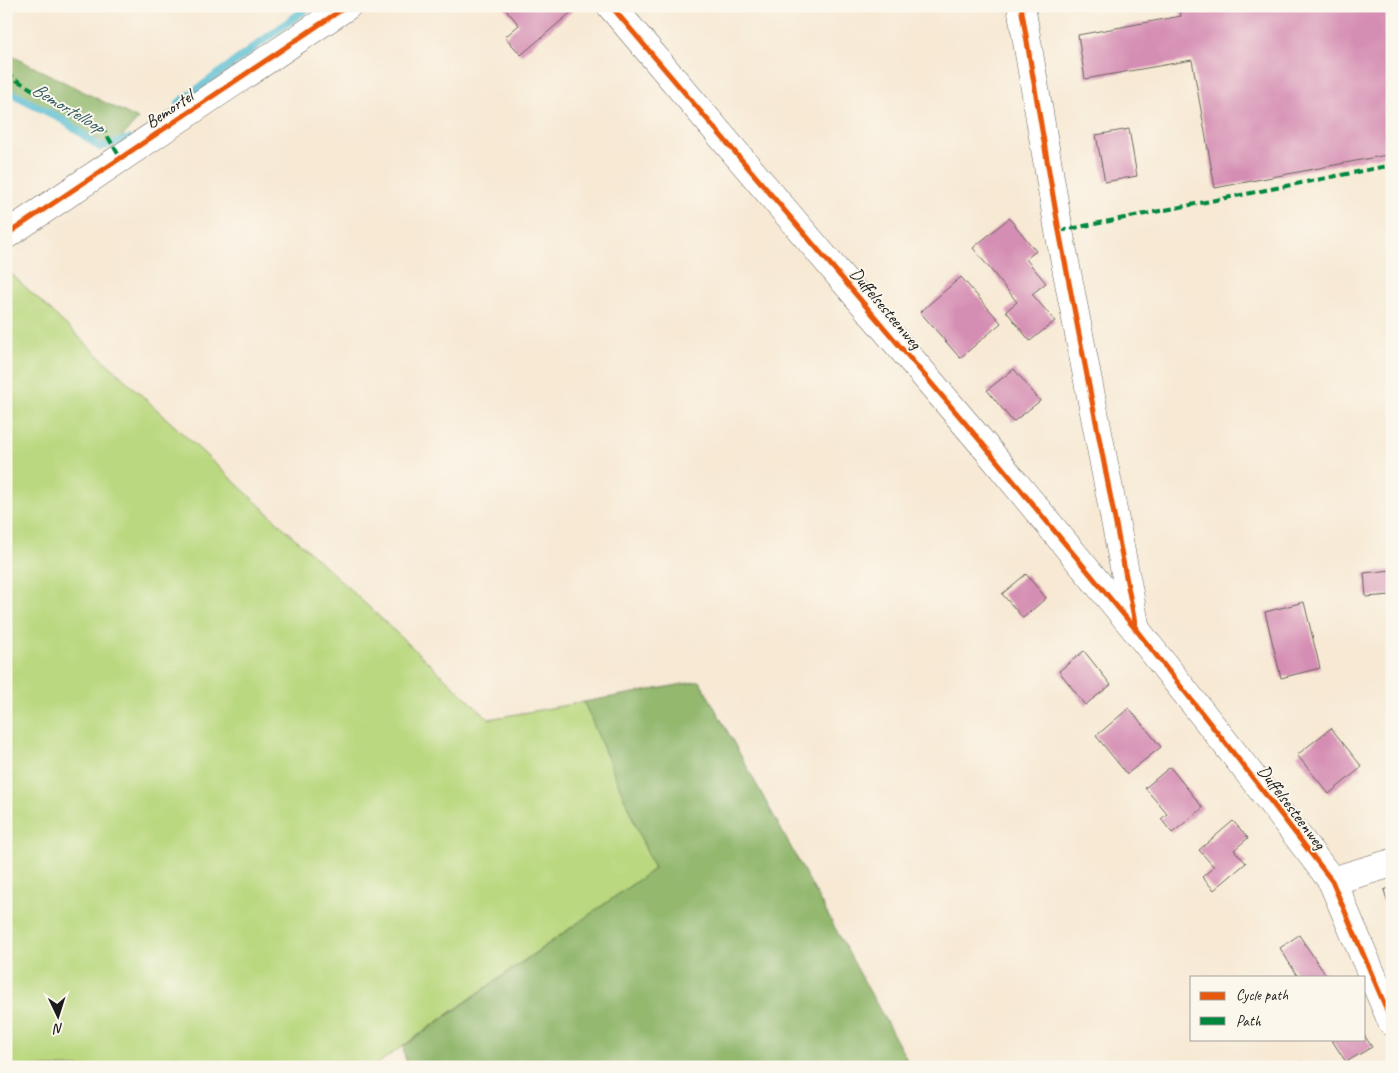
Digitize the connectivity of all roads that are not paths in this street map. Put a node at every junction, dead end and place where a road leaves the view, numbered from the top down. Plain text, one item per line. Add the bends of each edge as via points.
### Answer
1 (347, 6) edge
2 (611, 6) edge
3 (1021, 6) edge
4 (6, 235) edge
5 (1137, 631) junction
6 (1392, 863) edge
7 (1332, 881) junction
8 (1392, 1022) edge

1 - 4 street, Bemortel
2 - 5 street, Duffelsesteenweg via 976,435
3 - 5 street, Duffelsesteenweg via 1059,231
5 - 7 street, Duffelsesteenweg
6 - 7 street
7 - 8 street, Duffelsesteenweg

